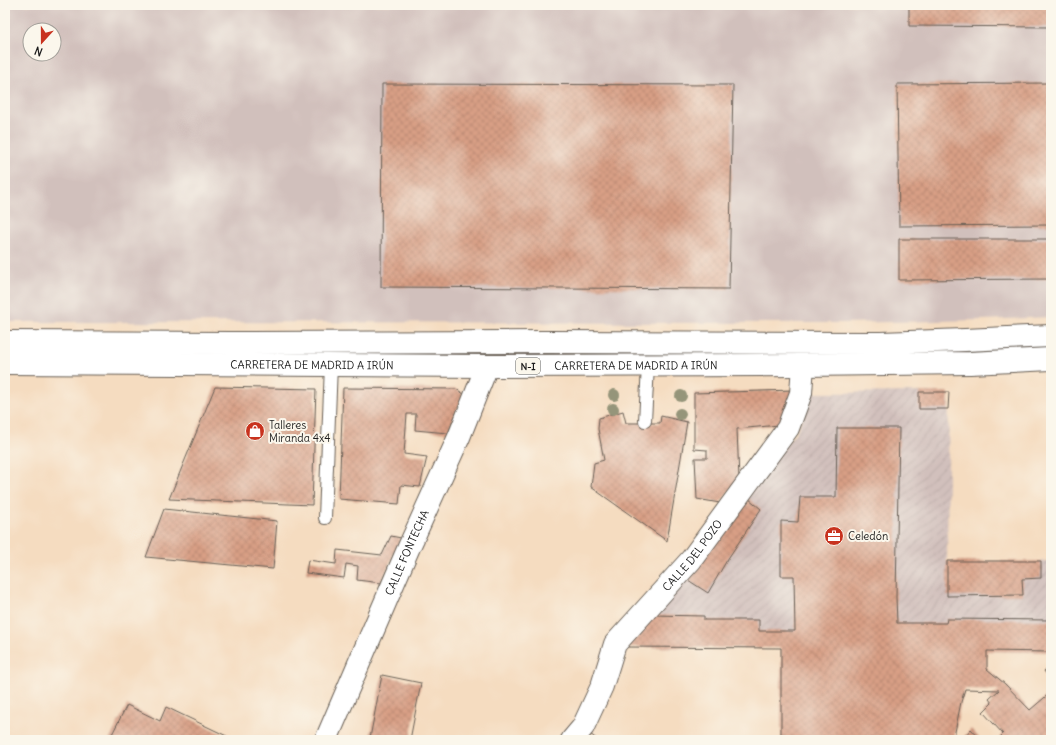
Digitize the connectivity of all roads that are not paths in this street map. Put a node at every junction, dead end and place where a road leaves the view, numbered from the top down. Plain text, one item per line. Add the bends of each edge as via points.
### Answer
1 (1051, 336) edge
2 (5, 342) edge
3 (1051, 359) edge
4 (5, 363) edge
5 (331, 365) junction
6 (803, 365) junction
7 (487, 366) junction
8 (648, 366) junction
9 (645, 420) dead end
10 (325, 518) dead end
11 (326, 740) edge
12 (572, 740) edge

1 - 2 main road, CARRETERA DE MADRID A IRÚN / N-I via 881,342
3 - 6 main road, CARRETERA DE MADRID A IRÚN / N-I via 970,363
4 - 5 main road, CARRETERA DE MADRID A IRÚN / N-I
5 - 7 main road, CARRETERA DE MADRID A IRÚN / N-I
5 - 10 lane
6 - 8 main road, CARRETERA DE MADRID A IRÚN / N-I
6 - 12 main road, CALLE DEL POZO via 801,393 788,428 691,560 615,644 602,686 583,727
7 - 8 main road, CARRETERA DE MADRID A IRÚN / N-I
7 - 11 main road, CALLE FONTECHA via 459,437
8 - 9 lane

